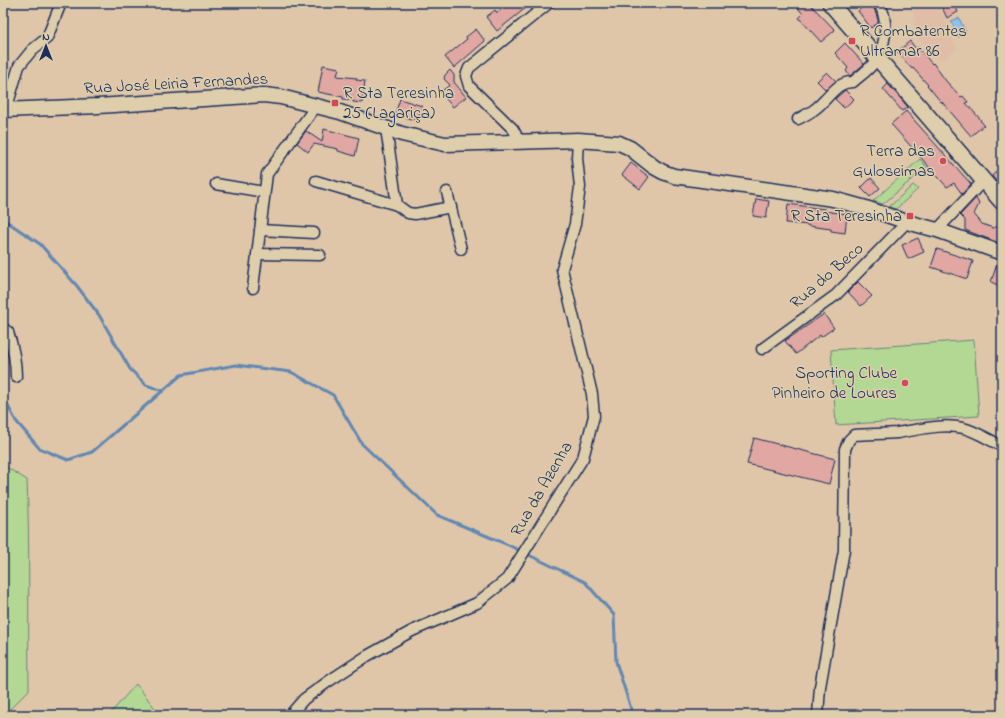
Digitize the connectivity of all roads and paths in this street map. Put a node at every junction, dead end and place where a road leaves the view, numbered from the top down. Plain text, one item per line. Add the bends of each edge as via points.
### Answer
1 (61, 3) edge
2 (549, 3) edge
3 (830, 3) edge
4 (881, 4) edge
5 (878, 58) junction
6 (316, 106) junction
7 (4, 110) edge
8 (798, 119) dead end
9 (386, 128) junction
10 (578, 140) junction
11 (520, 142) junction
12 (984, 180) junction
13 (316, 181) dead end
14 (216, 184) dead end
15 (264, 192) junction
16 (448, 192) dead end
17 (1002, 202) edge
18 (397, 205) junction
19 (451, 207) junction
20 (907, 222) junction
21 (260, 230) junction
22 (936, 230) junction
23 (314, 233) dead end
24 (461, 249) dead end
25 (1002, 253) edge
26 (257, 254) junction
27 (320, 255) dead end
28 (253, 288) dead end
29 (3, 328) edge
30 (762, 349) dead end
31 (16, 377) dead end
32 (1002, 446) edge
33 (290, 715) edge
34 (818, 715) edge

1 - 7 street via 48,38 32,50 19,66
2 - 11 street via 469,68 466,76 469,86 513,129
3 - 5 main road
4 - 5 street via 886,33
5 - 8 street via 853,82 839,85 815,109
5 - 12 main road
6 - 7 main road, Rua José Leiria Fernandes via 264,95
6 - 9 main road, Rua José Leiria Fernandes
6 - 15 street via 267,174
9 - 11 main road, Rua José Leiria Fernandes via 445,144
9 - 18 street
10 - 11 main road, Rua José Leiria Fernandes
10 - 20 main road, Rua José Leiria Fernandes via 619,143 630,148 654,167 674,176 833,199
10 - 33 street, Rua da Azenha via 580,187 575,224 562,269 592,394 594,416 583,458 507,579 477,603 412,631 368,656 304,699
12 - 17 main road
12 - 22 street
13 - 18 street
14 - 15 street
15 - 21 street
16 - 19 street
18 - 19 street via 408,213 415,214
19 - 24 street
20 - 22 main road
20 - 30 street, Rua do Beco via 836,295
21 - 23 street
21 - 26 street
22 - 25 main road
26 - 27 street
26 - 28 street
29 - 31 street via 8,332 13,345
32 - 34 street via 970,431 954,427 854,435 849,440 845,450 844,550 820,687

